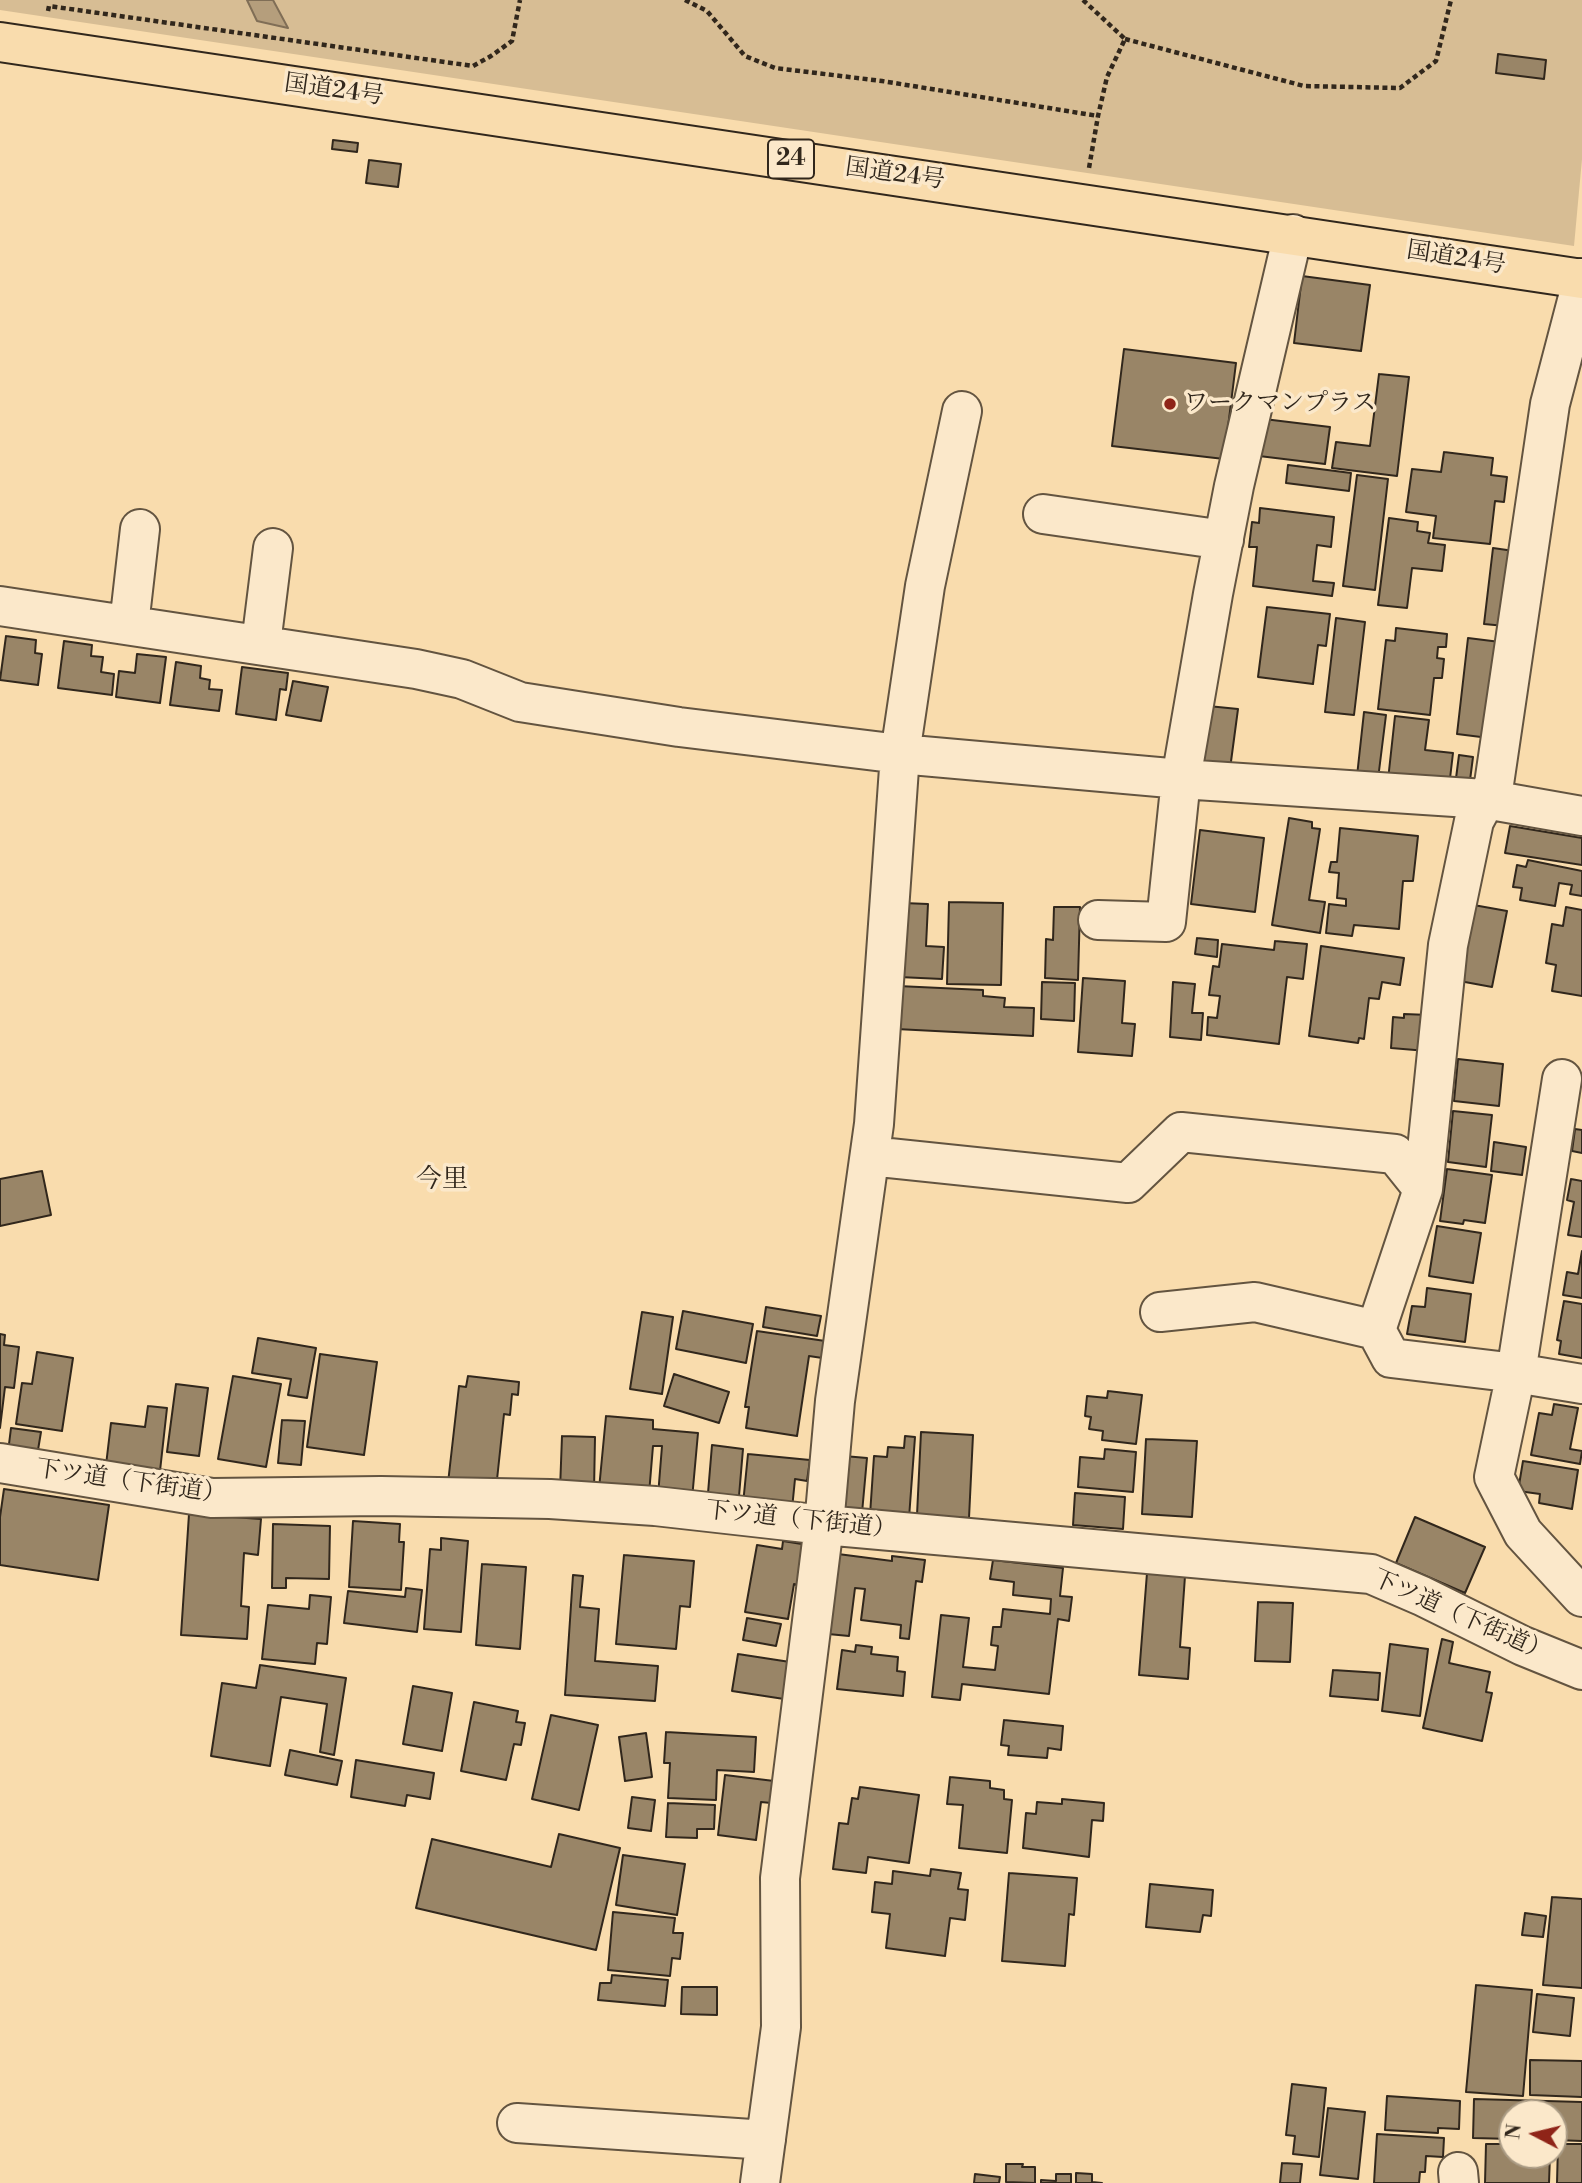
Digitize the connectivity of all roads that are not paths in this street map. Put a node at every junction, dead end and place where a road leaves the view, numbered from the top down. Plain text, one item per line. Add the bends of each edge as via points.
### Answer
1 (0, 42) edge
2 (1293, 234) junction
3 (1581, 278) edge
4 (962, 411) dead end
5 (1043, 514) dead end
6 (140, 529) dead end
7 (1224, 540) junction
8 (273, 548) dead end
9 (0, 606) edge
10 (129, 625) junction
11 (261, 644) junction
12 (900, 754) junction
13 (1181, 779) junction
14 (1485, 799) junction
15 (1582, 816) edge
16 (1098, 920) dead end
17 (1562, 1079) dead end
18 (870, 1156) junction
19 (1423, 1189) junction
20 (1160, 1312) dead end
21 (1376, 1330) junction
22 (1516, 1373) junction
23 (1582, 1384) edge
24 (0, 1464) edge
25 (824, 1525) junction
26 (1582, 1597) edge
27 (1582, 1670) edge
28 (517, 2123) dead end
29 (766, 2140) junction
30 (760, 2183) edge

1 - 2 highway, 国道24号 / 24
2 - 3 highway, 国道24号 / 24
2 - 7 street
3 - 14 street via 1550,404 1494,784
4 - 12 street via 925,586
5 - 7 street
6 - 10 street
7 - 13 street
8 - 11 street
9 - 10 street
10 - 11 street
11 - 12 street via 462,679 520,702
12 - 13 street
12 - 18 street
13 - 14 street
13 - 16 street via 1166,922
14 - 15 street
14 - 19 street via 1474,821 1448,945
17 - 22 street
18 - 19 street via 1128,1183 1181,1132 1395,1154
18 - 25 street via 835,1401
19 - 21 street
20 - 21 street via 1255,1302
21 - 22 street via 1391,1359
22 - 23 street
22 - 26 street via 1494,1477 1523,1533
24 - 25 street, 下ツ道（下街道） via 212,1498 550,1499
25 - 27 street, 下ツ道（下街道） via 1371,1574
25 - 29 street via 780,1878 781,2027
28 - 29 street
29 - 30 street

